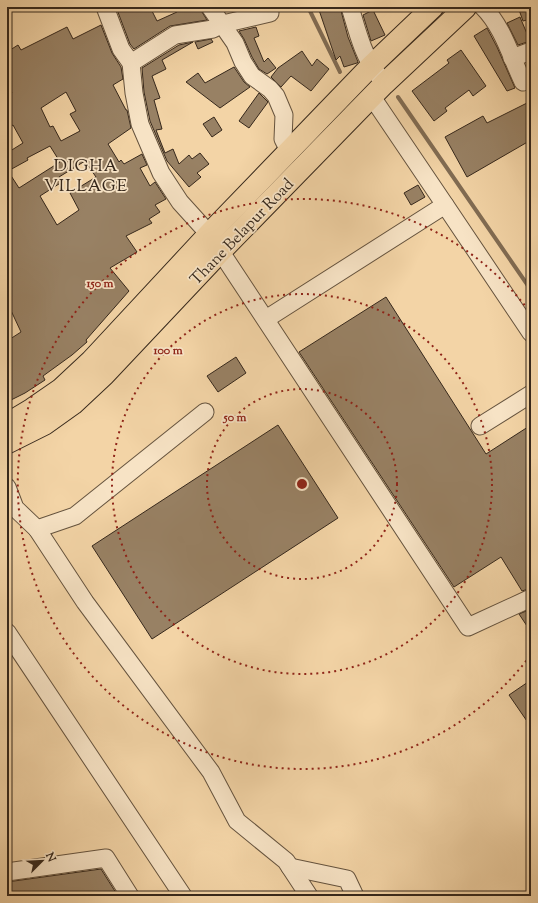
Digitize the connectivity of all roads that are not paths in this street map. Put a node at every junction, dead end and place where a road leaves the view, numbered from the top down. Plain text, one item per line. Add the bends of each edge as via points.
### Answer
1 (210, 7) edge
2 (350, 7) edge
3 (433, 7) edge
4 (466, 7) edge
5 (483, 7) edge
6 (108, 9) edge
7 (270, 13) dead end
8 (223, 24) junction
9 (531, 51) edge
10 (512, 58) junction
11 (131, 63) junction
12 (371, 66) junction
13 (523, 82) dead end
14 (378, 90) junction
15 (289, 151) junction
16 (445, 205) junction
17 (209, 234) junction
18 (220, 252) junction
19 (266, 319) junction
20 (531, 333) edge
21 (531, 394) edge
22 (205, 412) dead end
23 (7, 424) edge
24 (480, 426) dead end
25 (7, 443) edge
26 (7, 486) edge
27 (37, 529) junction
28 (531, 598) edge
29 (7, 632) edge
30 (290, 866) junction
31 (7, 872) edge
32 (130, 896) edge
33 (183, 896) edge
34 (309, 896) edge
35 (355, 896) edge

1 - 8 street
2 - 12 street
3 - 12 main road, Thane Belapur Road
4 - 14 main road, Thane Belapur Road
5 - 10 street via 501,32
6 - 11 street via 121,49
7 - 8 street
8 - 11 street via 213,29 175,35
8 - 15 street via 236,43 252,76 276,96 284,115 283,139
9 - 10 street
10 - 13 street
11 - 17 street via 140,124 161,173 180,202
12 - 14 street
12 - 15 main road, Thane Belapur Road
14 - 16 street
14 - 18 main road, Thane Belapur Road
15 - 17 main road, Thane Belapur Road
16 - 19 street
16 - 20 street
17 - 18 street
17 - 23 main road, Thane Belapur Road via 91,362 61,389
18 - 19 street
18 - 25 main road, Thane Belapur Road via 104,375 73,404 46,424
19 - 28 street via 468,627
21 - 24 street
22 - 27 street via 75,516
26 - 27 street via 15,508
27 - 30 street via 85,602 211,772 237,821
29 - 33 street
30 - 34 street
30 - 35 street via 347,879
31 - 32 street via 106,858

